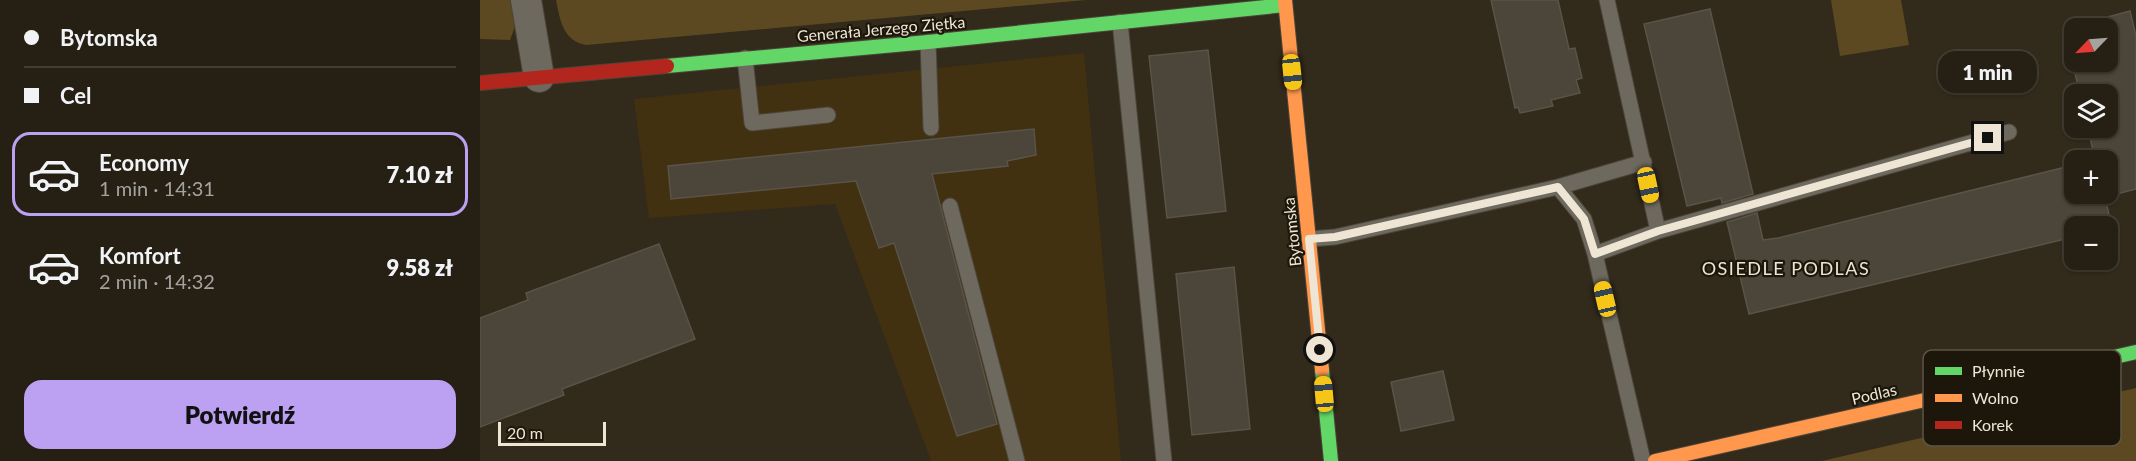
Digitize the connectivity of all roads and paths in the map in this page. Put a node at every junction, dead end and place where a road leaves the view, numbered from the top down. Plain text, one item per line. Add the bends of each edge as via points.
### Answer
1 (526, 0) edge
2 (1607, 0) edge
3 (1285, 2) edge
4 (1120, 22) junction
5 (928, 42) junction
6 (746, 58) junction
7 (539, 77) junction
8 (480, 83) edge
9 (828, 115) dead end
10 (931, 128) dead end
11 (2009, 132) dead end
12 (1644, 162) junction
13 (1558, 187) junction
14 (950, 206) dead end
15 (1658, 231) junction
16 (1309, 239) junction
17 (1595, 254) junction
18 (2136, 352) edge
19 (2121, 355) edge
20 (1923, 400) edge
21 (1017, 461) edge
22 (1164, 461) edge
23 (1330, 461) edge
24 (1643, 461) edge
25 (1655, 461) edge

1 - 7 street
2 - 12 lane
3 - 4 street, Generała Jerzego Ziętka
3 - 16 street, Bytomska
4 - 5 street, Generała Jerzego Ziętka
4 - 22 lane
5 - 6 street, Generała Jerzego Ziętka
5 - 10 lane
6 - 7 street, Generała Jerzego Ziętka
6 - 9 lane via 752,123
7 - 8 street, Generała Jerzego Ziętka
11 - 15 lane
12 - 13 lane
12 - 15 lane
13 - 16 lane via 1335,237
13 - 17 lane via 1584,219
14 - 21 lane
15 - 17 lane
16 - 23 street, Bytomska
17 - 24 lane
18 - 19 street, Podlas
20 - 25 street, Podlas

